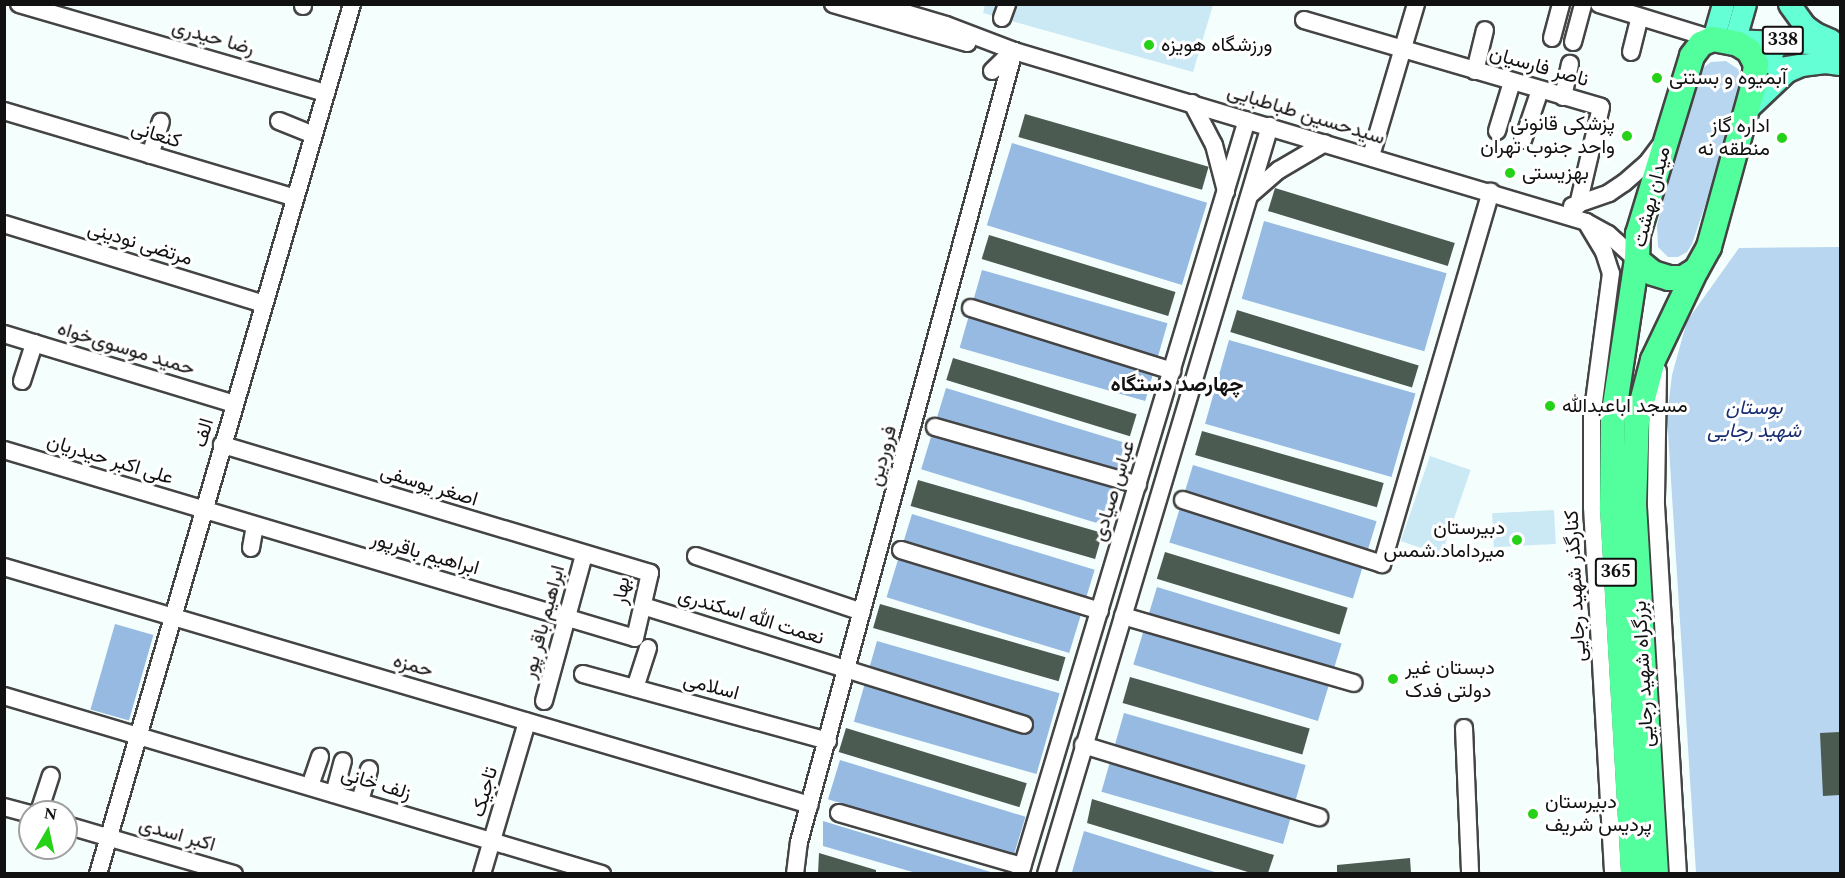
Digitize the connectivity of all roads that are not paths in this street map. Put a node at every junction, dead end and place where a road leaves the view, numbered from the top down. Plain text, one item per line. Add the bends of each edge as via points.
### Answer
1 (19, 4) edge
2 (352, 4) edge
3 (833, 4) edge
4 (875, 4) edge
5 (1416, 4) edge
6 (1561, 4) edge
7 (1583, 4) edge
8 (1599, 4) edge
9 (1723, 4) edge
10 (1745, 4) edge
11 (1790, 4) edge
12 (1640, 17) junction
13 (1304, 20) dead end
14 (1485, 30) dead end
15 (943, 31) junction
16 (1552, 38) dead end
17 (1727, 40) junction
18 (1790, 40) junction
19 (1573, 42) dead end
20 (1840, 44) edge
21 (1403, 49) junction
22 (1014, 51) junction
23 (1631, 52) dead end
24 (1570, 64) dead end
25 (1840, 64) edge
26 (1801, 65) junction
27 (992, 71) dead end
28 (1475, 71) junction
29 (1512, 82) junction
30 (1540, 90) junction
31 (326, 93) junction
32 (1563, 97) junction
33 (1192, 103) junction
34 (1749, 107) junction
35 (4, 111) edge
36 (1247, 120) junction
37 (279, 121) dead end
38 (161, 122) dead end
39 (1270, 126) junction
40 (1497, 131) dead end
41 (313, 135) junction
42 (1666, 139) junction
43 (1523, 140) dead end
44 (1325, 143) junction
45 (150, 155) junction
46 (1371, 156) junction
47 (1226, 192) junction
48 (1491, 192) junction
49 (295, 198) junction
50 (1248, 198) junction
51 (1578, 205) junction
52 (1544, 209) junction
53 (1587, 222) junction
54 (4, 224) edge
55 (1637, 260) junction
56 (1696, 270) junction
57 (264, 304) junction
58 (971, 308) dead end
59 (1631, 308) junction
60 (1671, 319) junction
61 (4, 334) edge
62 (34, 343) junction
63 (1172, 371) junction
64 (22, 381) dead end
65 (234, 404) junction
66 (935, 427) dead end
67 (222, 445) junction
68 (5, 453) edge
69 (1138, 485) junction
70 (1183, 500) dead end
71 (203, 511) junction
72 (255, 526) junction
73 (251, 548) dead end
74 (902, 550) dead end
75 (584, 555) junction
76 (696, 556) dead end
77 (624, 566) joint
78 (4, 567) edge
79 (643, 606) junction
80 (1100, 611) junction
81 (862, 612) junction
82 (1123, 616) junction
83 (172, 617) junction
84 (567, 618) junction
85 (641, 643) junction
86 (847, 668) junction
87 (583, 674) dead end
88 (1353, 683) dead end
89 (635, 688) junction
90 (4, 696) edge
91 (544, 701) dead end
92 (527, 722) junction
93 (1024, 726) dead end
94 (1464, 728) dead end
95 (138, 735) junction
96 (828, 741) junction
97 (1083, 745) junction
98 (320, 757) dead end
99 (343, 761) dead end
100 (369, 769) dead end
101 (51, 776) dead end
102 (310, 786) junction
103 (334, 794) junction
104 (43, 800) edge
105 (360, 801) junction
106 (810, 805) junction
107 (839, 813) dead end
108 (1319, 817) dead end
109 (78, 828) edge
110 (108, 837) junction
111 (492, 841) junction
112 (1021, 870) edge
113 (98, 873) edge
114 (230, 873) edge
115 (482, 873) edge
116 (602, 873) edge
117 (795, 873) edge
118 (1048, 873) edge
119 (1470, 873) edge
120 (1613, 873) edge
121 (1633, 873) edge
122 (1656, 873) edge
123 (1678, 873) edge

1 - 31 street, رضا حیدری
2 - 31 street, الف
3 - 15 street, سیدحسین طباطبایی
4 - 15 street, سیدحسین طباطبایی
5 - 21 street
6 - 16 street
7 - 19 street
8 - 12 street
9 - 17 main road
10 - 17 main road
11 - 20 main road via 1804,25
12 - 17 street
12 - 23 street
13 - 21 street, ناصر فارسیان
14 - 28 street
15 - 22 street, سیدحسین طباطبایی
17 - 18 main road, 338
17 - 34 highway, 365 via 1749,51 1755,59
17 - 42 highway, میدان بهشت / 365 via 1701,44 1692,56
18 - 20 main road, 338
18 - 26 main road via 1774,47 1772,63 1779,68
21 - 28 street, ناصر فارسیان
21 - 46 street
22 - 27 street
22 - 33 street, سیدحسین طباطبایی
22 - 81 street, فروردین
24 - 32 street
25 - 26 main road, 338
26 - 34 main road, 338 via 1787,71
28 - 29 street, ناصر فارسیان
29 - 30 street, ناصر فارسیان
29 - 40 street
30 - 32 street, ناصر فارسیان
30 - 43 street
31 - 41 street, الف
32 - 51 street, ناصر فارسیان via 1601,107
33 - 36 street, سیدحسین طباطبایی
33 - 47 street via 1214,145
34 - 56 highway, 365 via 1709,247
35 - 45 street, کنعانی
36 - 39 street, سیدحسین طباطبایی
36 - 47 street, عباس صیادی
37 - 41 street
38 - 45 street
39 - 44 street, سیدحسین طباطبایی
39 - 50 street
41 - 49 street, الف
42 - 51 street via 1624,183
42 - 55 highway, میدان بهشت / 365 via 1638,234
44 - 46 street, سیدحسین طباطبایی
44 - 50 street via 1266,180
45 - 49 street, کنعانی
46 - 48 street, سیدحسین طباطبایی
47 - 63 street, عباس صیادی
48 - 52 street, سیدحسین طباطبایی
48 - 70 street via 1382,564
49 - 57 street, الف
50 - 82 street
51 - 52 street
52 - 53 street, سیدحسین طباطبایی
53 - 55 street, سیدحسین طباطبایی via 1608,234
53 - 120 street, کنارگذر شهید رجایی via 1611,273 1592,417 1592,507
54 - 57 street, مرتضی نودینی
55 - 56 highway, میدان بهشت via 1653,273 1669,278 1683,278
55 - 59 highway, بزرگراه شهید رجایی / 365
56 - 60 highway, بزرگراه شهید رجایی / 365
57 - 65 street, الف
58 - 63 street
59 - 60 highway via 1640,292 1653,283 1671,288
59 - 121 highway, بزرگراه شهید رجایی / 365 via 1613,418 1612,507
60 - 122 highway, بزرگراه شهید رجایی / 365 via 1643,392 1634,465
60 - 123 street via 1658,371 1656,505
61 - 62 street, حمید موسوی‌خواه
62 - 64 street
62 - 65 street, حمید موسوی‌خواه
63 - 69 street, عباس صیادی
65 - 67 street, الف
66 - 69 street
67 - 71 street, الف
67 - 75 street, اصغر یوسفی
68 - 71 street, علی اکبر حیدریان
69 - 80 street, عباس صیادی
71 - 72 street, ابراهیم باقرپور
71 - 83 street, الف
72 - 73 street
72 - 84 street, ابراهیم باقرپور
74 - 80 street
75 - 77 street, اصغر یوسفی
75 - 84 street, ابراهیم باقر پور
76 - 81 street
77 - 79 street, بهار via 650,573
78 - 83 street, حمزه
79 - 85 street, بهار
79 - 86 street, نعمت الله اسکندری
80 - 112 street, عباس صیادی
81 - 86 street, فروردین
82 - 88 street
82 - 97 street
83 - 92 street, حمزه
83 - 95 street, الف
84 - 85 street, ابراهیم باقرپور
84 - 91 street, ابراهیم باقر پور
85 - 89 street, بهار
86 - 93 street, نعمت الله اسکندری
86 - 96 street, فروردین
87 - 89 street, اسلامی
89 - 96 street, اسلامی
90 - 95 street, زلف خانی
92 - 106 street, حمزه
92 - 111 street, تاجیک
94 - 119 street
95 - 102 street, زلف خانی
95 - 110 street, الف
96 - 106 street, فروردین
97 - 108 street
97 - 118 street
98 - 102 street
99 - 103 street
100 - 105 street
101 - 104 street
102 - 103 street, زلف خانی
103 - 105 street, زلف خانی
105 - 111 street, زلف خانی
106 - 117 street, فروردین
107 - 112 street
109 - 110 street, اکبر اسدی
110 - 113 street, الف
110 - 114 street, اکبر اسدی
111 - 115 street, تاجیک
111 - 116 street, زلف خانی

